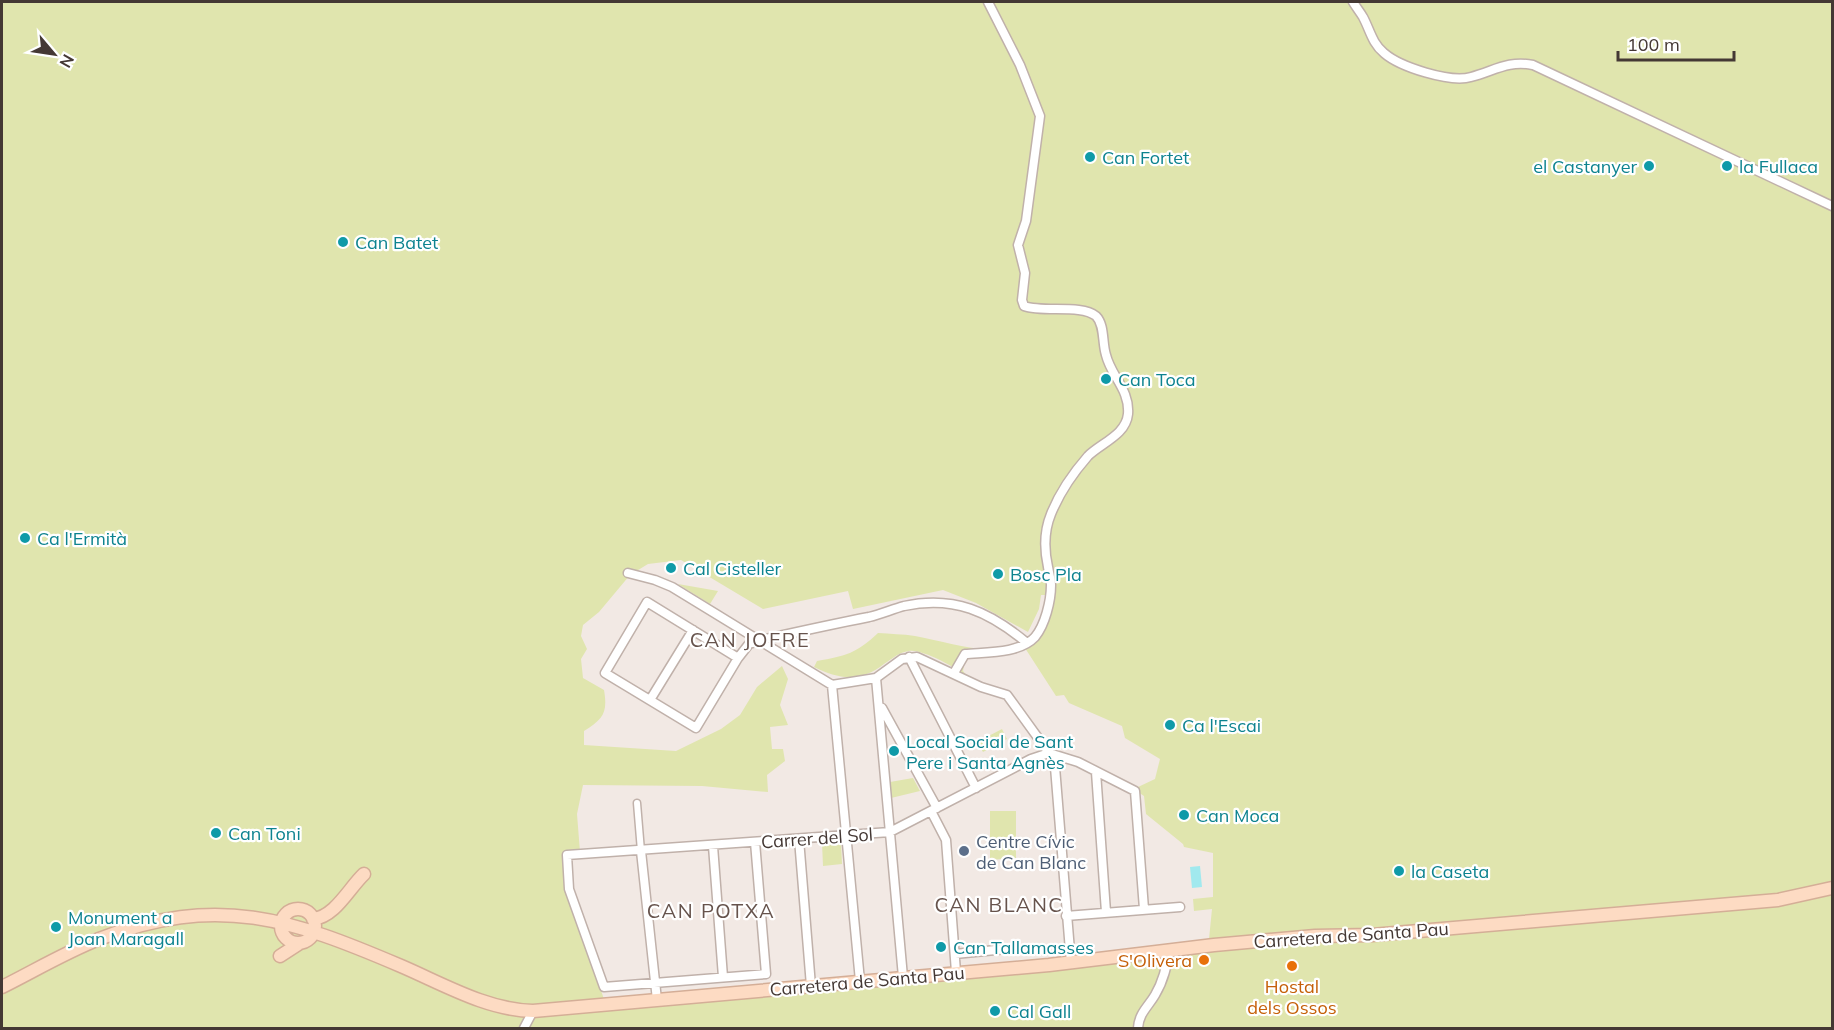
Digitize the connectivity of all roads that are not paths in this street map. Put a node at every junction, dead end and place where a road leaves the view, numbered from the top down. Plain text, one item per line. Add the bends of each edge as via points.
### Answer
1 (988, 2) edge
2 (1353, 2) edge
3 (1833, 206) edge
4 (628, 573) dead end
5 (693, 630) junction
6 (761, 640) junction
7 (1027, 643) junction
8 (909, 657) junction
9 (738, 658) junction
10 (954, 674) junction
11 (876, 678) junction
12 (832, 685) junction
13 (650, 699) junction
14 (880, 705) junction
15 (1049, 753) junction
16 (1096, 772) junction
17 (976, 788) junction
18 (637, 802) dead end
19 (934, 810) junction
20 (890, 832) junction
21 (848, 836) junction
22 (799, 839) junction
23 (755, 842) junction
24 (713, 846) junction
25 (641, 851) junction
26 (364, 874) dead end
27 (1833, 888) edge
28 (1180, 907) dead end
29 (1144, 909) junction
30 (1106, 912) junction
31 (1066, 916) junction
32 (281, 925) junction
33 (308, 933) junction
34 (335, 939) junction
35 (1016, 948) dead end
36 (1169, 949) junction
37 (955, 954) junction
38 (1071, 963) junction
39 (956, 972) junction
40 (723, 977) junction
41 (903, 977) junction
42 (654, 981) junction
43 (860, 981) junction
44 (811, 986) junction
45 (2, 987) edge
46 (657, 1000) junction
47 (533, 1011) junction
48 (525, 1029) edge
49 (1138, 1029) edge

1 - 7 street via 1020,64 1040,116 1026,221 1018,245 1025,273 1024,306 1094,315 1101,323 1106,358 1128,402 1128,417 1119,432 1088,456 1054,507 1045,545 1052,584 1046,613 1035,637
2 - 3 street via 1384,53 1412,67 1450,79 1470,78 1520,62 1533,65
4 - 6 street via 672,586
5 - 9 street
5 - 13 street
5 - 13 street via 647,602 605,673
6 - 7 street via 937,602 972,608 1004,624
6 - 9 street via 749,644
6 - 12 street
7 - 10 street via 1009,650 965,654
8 - 10 street via 925,659
8 - 11 street
8 - 17 street
9 - 13 street via 696,728
10 - 15 street via 1007,695
11 - 12 street
11 - 14 street
12 - 21 street
14 - 19 street
14 - 20 street
15 - 16 street
15 - 17 street, Carrer del Sol
15 - 31 street via 1055,767
16 - 29 street via 1135,791
16 - 30 street
17 - 19 street, Carrer del Sol
18 - 25 street
19 - 20 street, Carrer del Sol
19 - 37 street via 946,840
20 - 21 street, Carrer del Sol
20 - 41 street
21 - 22 street, Carrer del Sol
21 - 43 street
22 - 23 street, Carrer del Sol
22 - 44 street
23 - 24 street, Carrer del Sol
23 - 40 street via 766,974
24 - 25 street, Carrer del Sol
24 - 40 street
25 - 42 street
25 - 42 street, Carrer del Sol via 567,855 569,889 604,987
26 - 33 main road
27 - 36 main road, Carretera de Santa Pau via 1778,900
28 - 29 street
29 - 30 street
30 - 31 street
31 - 38 street
32 - 33 main road
32 - 33 main road via 291,942
32 - 45 main road via 253,917 189,915 145,923 98,939
33 - 34 main road
33 - 34 main road
34 - 47 main road, Carretera de Santa Pau via 487,1003
35 - 37 street
36 - 38 main road, Carretera de Santa Pau
36 - 49 street via 1167,971 1141,1014
37 - 39 street
38 - 39 main road, Carretera de Santa Pau
39 - 41 main road, Carretera de Santa Pau
40 - 42 street
41 - 43 main road, Carretera de Santa Pau
42 - 46 street
43 - 44 main road, Carretera de Santa Pau
44 - 46 main road, Carretera de Santa Pau
46 - 47 main road, Carretera de Santa Pau
47 - 48 street

